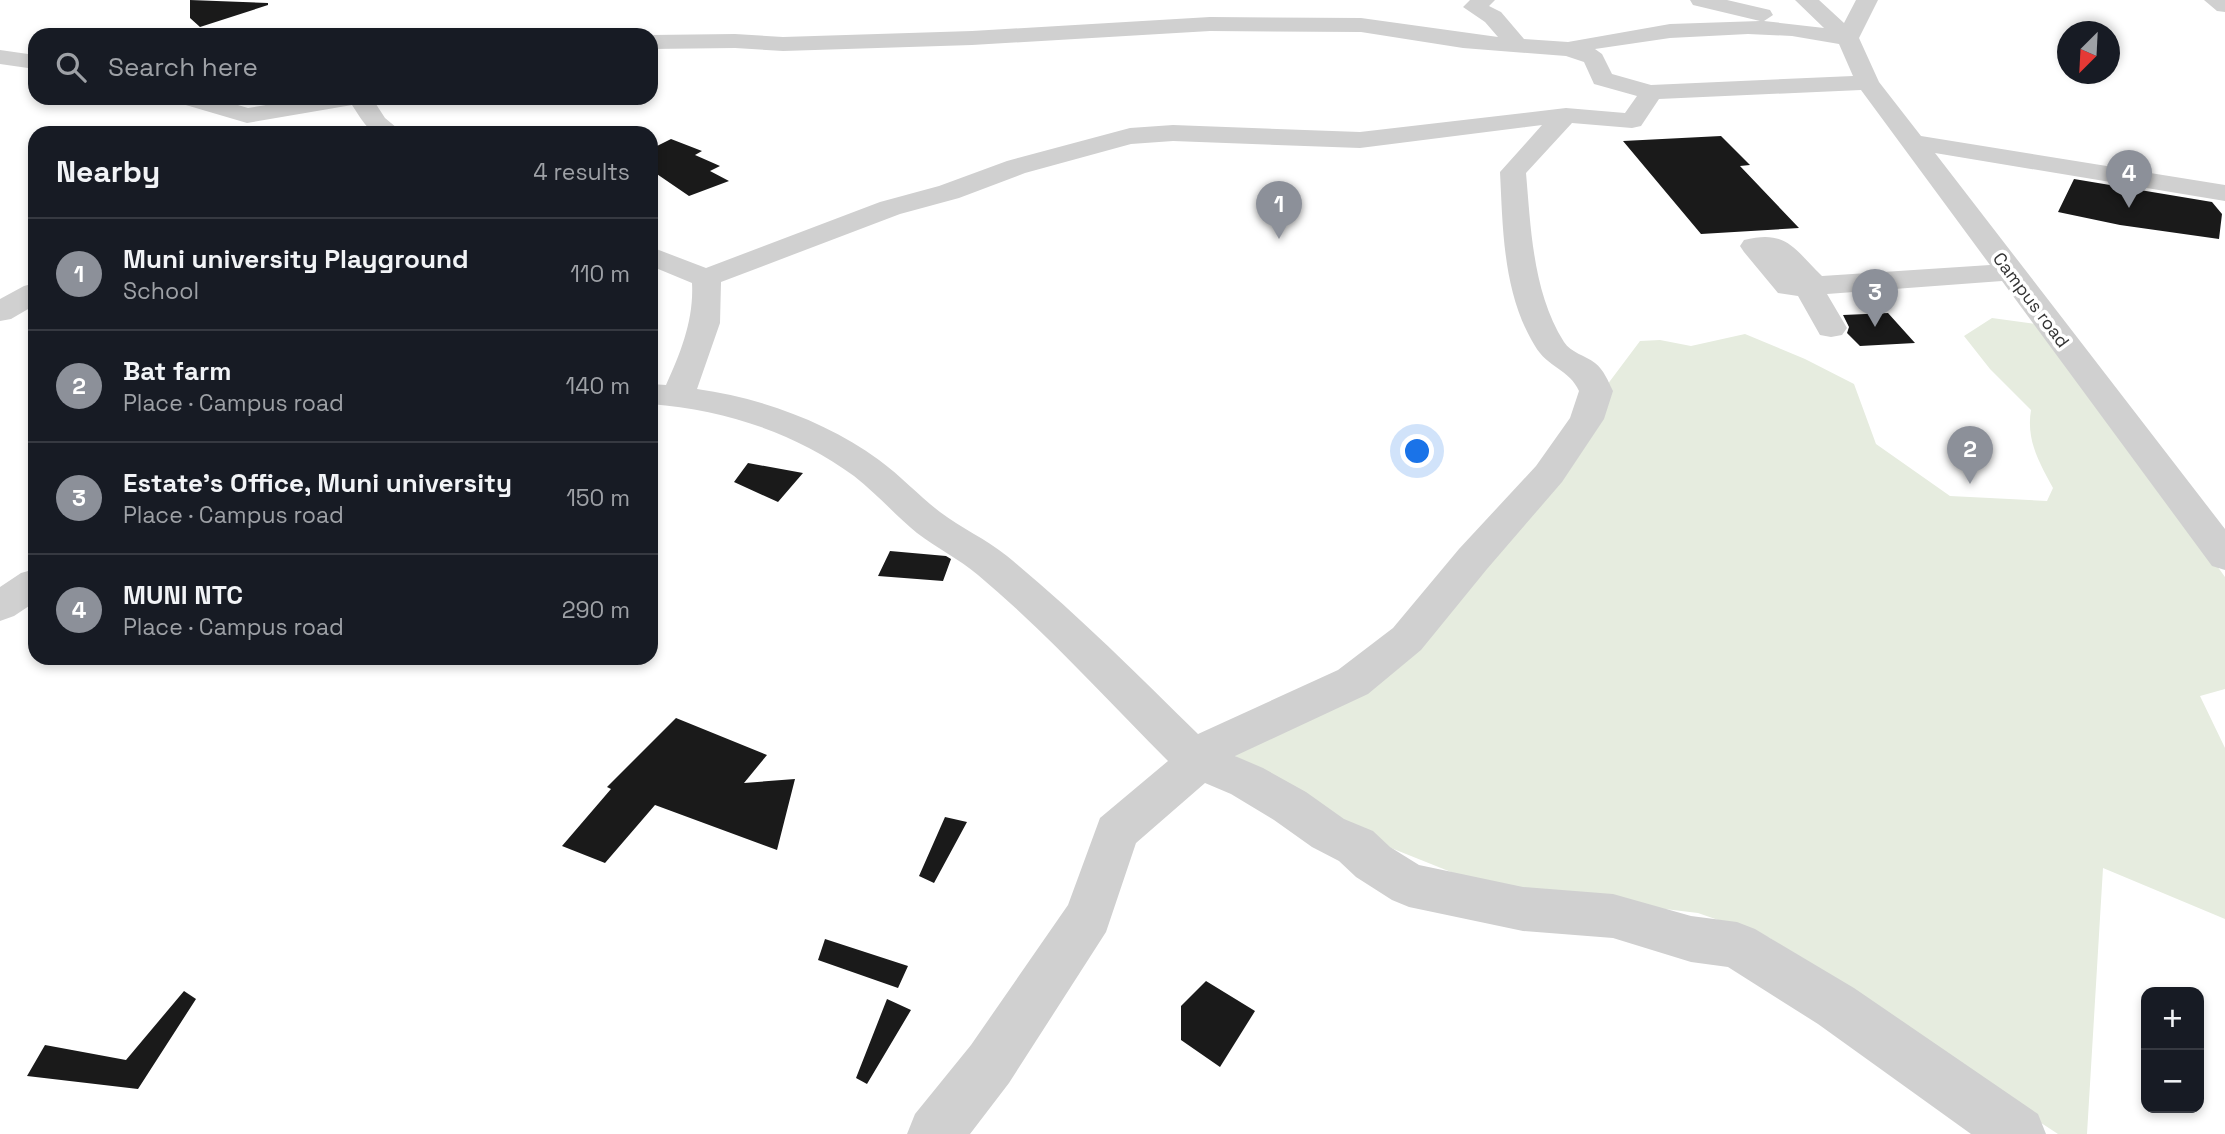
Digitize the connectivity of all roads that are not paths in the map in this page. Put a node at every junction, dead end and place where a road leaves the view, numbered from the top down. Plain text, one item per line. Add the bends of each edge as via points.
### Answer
1 (1484, 0) edge
2 (1701, 0) edge
3 (1806, 0) edge
4 (1867, 0) edge
5 (2215, 0) edge
6 (2225, 6) edge
7 (1848, 38) junction
8 (658, 43) edge
9 (1516, 44) junction
10 (1568, 49) junction
11 (0, 57) edge
12 (28, 61) edge
13 (1868, 83) junction
14 (1651, 92) junction
15 (211, 105) edge
16 (310, 105) edge
17 (364, 105) edge
18 (1566, 115) junction
19 (247, 116) junction
20 (229, 126) edge
21 (380, 126) edge
22 (1912, 142) junction
23 (2225, 193) edge
24 (658, 259) edge
25 (2009, 272) junction
26 (706, 278) junction
27 (28, 296) edge
28 (0, 312) edge
29 (1831, 328) dead end
30 (665, 395) edge
31 (2225, 556) edge
32 (28, 588) edge
33 (0, 606) edge
34 (1200, 761) junction
35 (935, 1134) edge
36 (2018, 1134) edge

1 - 9 street via 1474,7 1493,17
2 - 7 street
3 - 7 street
4 - 7 street
5 - 6 street
7 - 10 street via 1773,28 1680,31 1620,36
7 - 13 street, Campus road
8 - 9 street via 972,38 1224,24 1361,25
9 - 10 street
10 - 14 street via 1594,59 1602,79
11 - 12 street
13 - 14 street
13 - 22 street, Campus road
14 - 18 street via 1632,121
15 - 19 street
16 - 19 street
17 - 21 street
18 - 26 street via 1360,140 1173,133 1130,136 890,208
18 - 34 street via 1513,172 1517,239 1528,296 1551,348 1586,372 1596,391 1587,419 1537,489 1407,639 1353,682 1216,745
19 - 20 street
22 - 23 street
22 - 25 street, Campus road
24 - 26 street
25 - 29 street via 1815,286 1774,245 1754,246 1789,287 1808,286
25 - 31 street, Campus road
26 - 30 street via 709,296 698,349
27 - 28 street
30 - 34 street via 723,404 769,418 858,462 938,530 972,549 1039,605
32 - 33 street
34 - 35 street via 1116,832 1089,916 990,1064
34 - 36 street via 1290,806 1409,885 1523,909 1613,916 1691,939 1737,945 1836,1006

